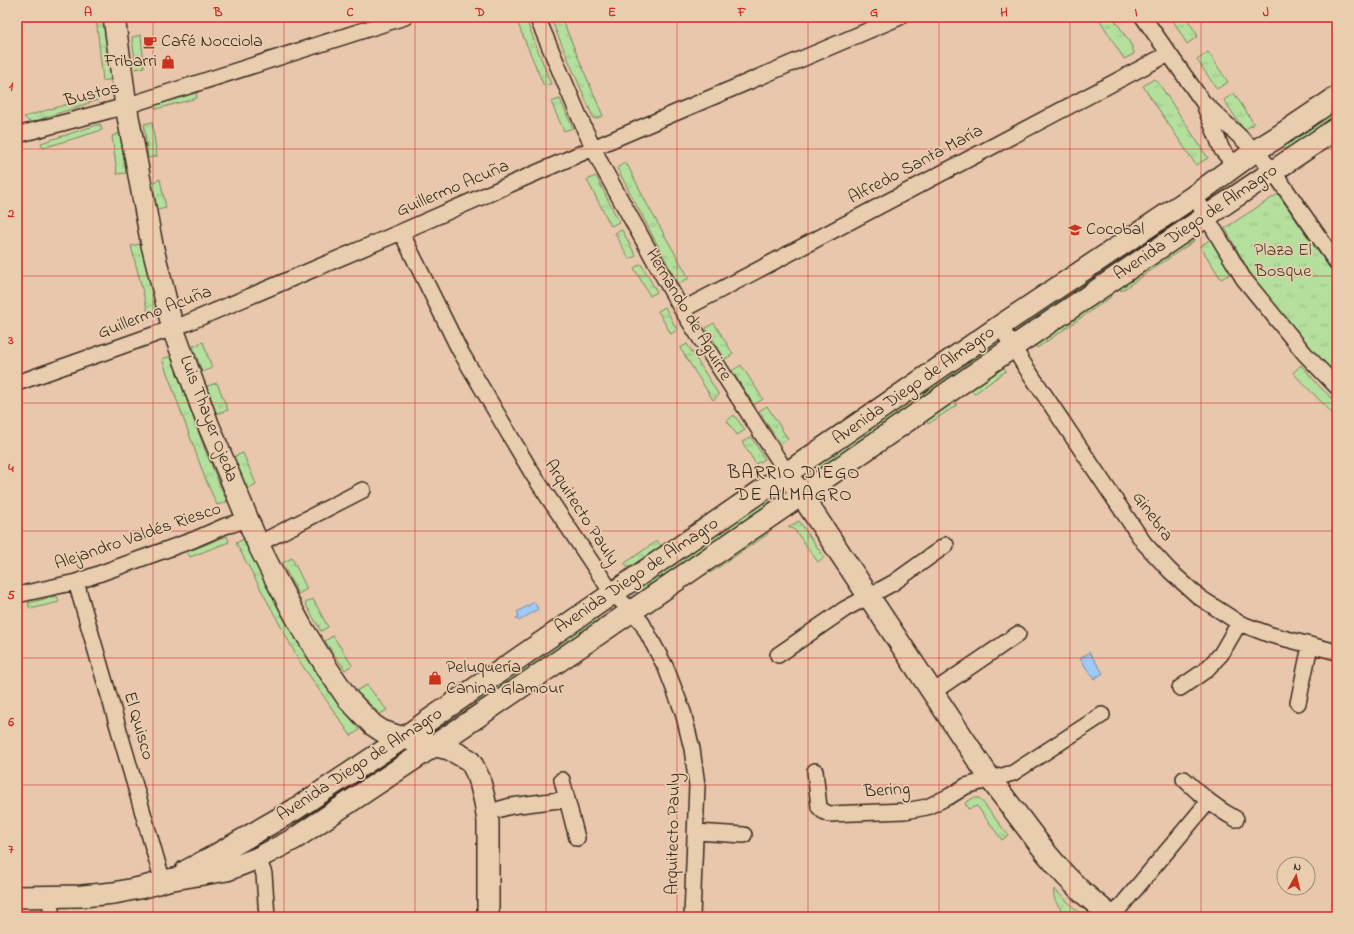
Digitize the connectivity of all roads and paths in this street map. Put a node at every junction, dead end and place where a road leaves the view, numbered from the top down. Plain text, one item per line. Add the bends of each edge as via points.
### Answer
1 (114, 17) edge
2 (405, 17) edge
3 (537, 17) edge
4 (900, 17) edge
5 (1143, 17) edge
6 (1168, 54) junction
7 (1337, 97) edge
8 (1203, 102) junction
9 (126, 106) junction
10 (1337, 128) edge
11 (17, 134) edge
12 (594, 148) junction
13 (1255, 151) junction
14 (1235, 165) junction
15 (1273, 171) junction
16 (1194, 196) junction
17 (1206, 216) junction
18 (401, 232) junction
19 (1337, 263) edge
20 (682, 310) junction
21 (1000, 326) junction
22 (173, 329) junction
23 (1013, 347) junction
24 (17, 383) edge
25 (1337, 388) edge
26 (787, 473) junction
27 (363, 490) dead end
28 (801, 495) junction
29 (247, 518) junction
30 (258, 544) junction
31 (946, 545) dead end
32 (76, 582) junction
33 (612, 593) junction
34 (17, 595) edge
35 (869, 596) junction
36 (631, 610) junction
37 (1240, 623) junction
38 (1018, 634) dead end
39 (1310, 646) junction
40 (1337, 652) edge
41 (778, 655) dead end
42 (1180, 688) dead end
43 (933, 692) junction
44 (1298, 703) dead end
45 (1102, 715) dead end
46 (472, 720) junction
47 (403, 738) junction
48 (434, 745) junction
49 (469, 760) junction
50 (815, 771) dead end
51 (1184, 779) dead end
52 (562, 780) dead end
53 (991, 780) junction
54 (567, 799) junction
55 (1208, 802) junction
56 (486, 813) junction
57 (1236, 819) dead end
58 (696, 832) junction
59 (744, 834) dead end
60 (578, 838) dead end
61 (258, 858) junction
62 (165, 881) junction
63 (17, 898) edge
64 (51, 907) edge
65 (267, 917) edge
66 (488, 917) edge
67 (692, 917) edge
68 (1112, 917) edge

1 - 9 street, Luis Thayer Ojeda
2 - 9 street, Bustos
3 - 12 street, Hernando de Aguirre
4 - 12 street, Guillermo Acuña
5 - 6 street
6 - 8 street
6 - 20 street, Alfredo Santa María
7 - 13 street, Avenida Diego de Almagro
8 - 13 street
8 - 14 street via 1222,150
9 - 11 street, Bustos
9 - 22 street, Luis Thayer Ojeda via 152,245
10 - 15 street, Avenida Diego de Almagro
12 - 18 street, Guillermo Acuña
12 - 20 street, Hernando de Aguirre
13 - 14 street, Avenida Diego de Almagro
13 - 15 street
14 - 16 street, Avenida Diego de Almagro
15 - 17 street, Avenida Diego de Almagro
15 - 19 street
16 - 17 street
16 - 21 street, Avenida Diego de Almagro
17 - 23 street, Avenida Diego de Almagro
17 - 25 street via 1243,278 1305,354
18 - 22 street, Guillermo Acuña
18 - 33 street, Arquitecto Pauly via 459,349 528,467
20 - 26 street, Hernando de Aguirre
21 - 23 street, Ginebra
21 - 26 street, Avenida Diego de Almagro
22 - 24 street, Guillermo Acuña
22 - 29 street, Luis Thayer Ojeda via 208,424
23 - 28 street, Avenida Diego de Almagro
23 - 37 street, Ginebra via 1144,543 1199,597
26 - 28 street, Hernando de Aguirre
26 - 33 street, Avenida Diego de Almagro
27 - 30 street
28 - 35 street, Hernando de Aguirre
28 - 36 street, Avenida Diego de Almagro
29 - 30 street, Luis Thayer Ojeda
29 - 32 street, Alejandro Valdés Riesco
30 - 47 street, Luis Thayer Ojeda via 301,626 348,699 373,725
31 - 35 street via 893,583
32 - 34 street, Alejandro Valdés Riesco
32 - 62 street, El Quisco
33 - 36 street, Arquitecto Pauly
33 - 47 street, Avenida Diego de Almagro
35 - 41 street
35 - 43 street, Hernando de Aguirre
36 - 46 street, Avenida Diego de Almagro
36 - 58 street, Arquitecto Pauly via 644,626 666,668 683,712 697,785
37 - 39 street, Ginebra
37 - 42 street via 1211,665
38 - 43 street
39 - 40 street, Ginebra
39 - 44 street
43 - 53 street, Hernando de Aguirre
45 - 53 street via 1013,773
46 - 48 street, Avenida Diego de Almagro
46 - 49 street via 466,728 465,736
47 - 48 street, Luis Thayer Ojeda
47 - 62 street, Avenida Diego de Almagro via 294,810
48 - 49 street, Luis Thayer Ojeda via 449,748
48 - 61 street, Avenida Diego de Almagro via 294,839
49 - 56 street via 479,778
50 - 53 street, Bering via 819,808 829,814 927,807 966,786
51 - 55 street
52 - 54 street
53 - 68 street, Hernando de Aguirre via 1065,875
54 - 56 street via 511,806
54 - 60 street
55 - 57 street
55 - 68 street
56 - 66 street
58 - 59 street
58 - 67 street, Arquitecto Pauly
61 - 62 street, Avenida Diego de Almagro via 227,870
61 - 65 street via 264,874
62 - 64 street, Avenida Diego de Almagro
63 - 64 street, Avenida Diego de Almagro

